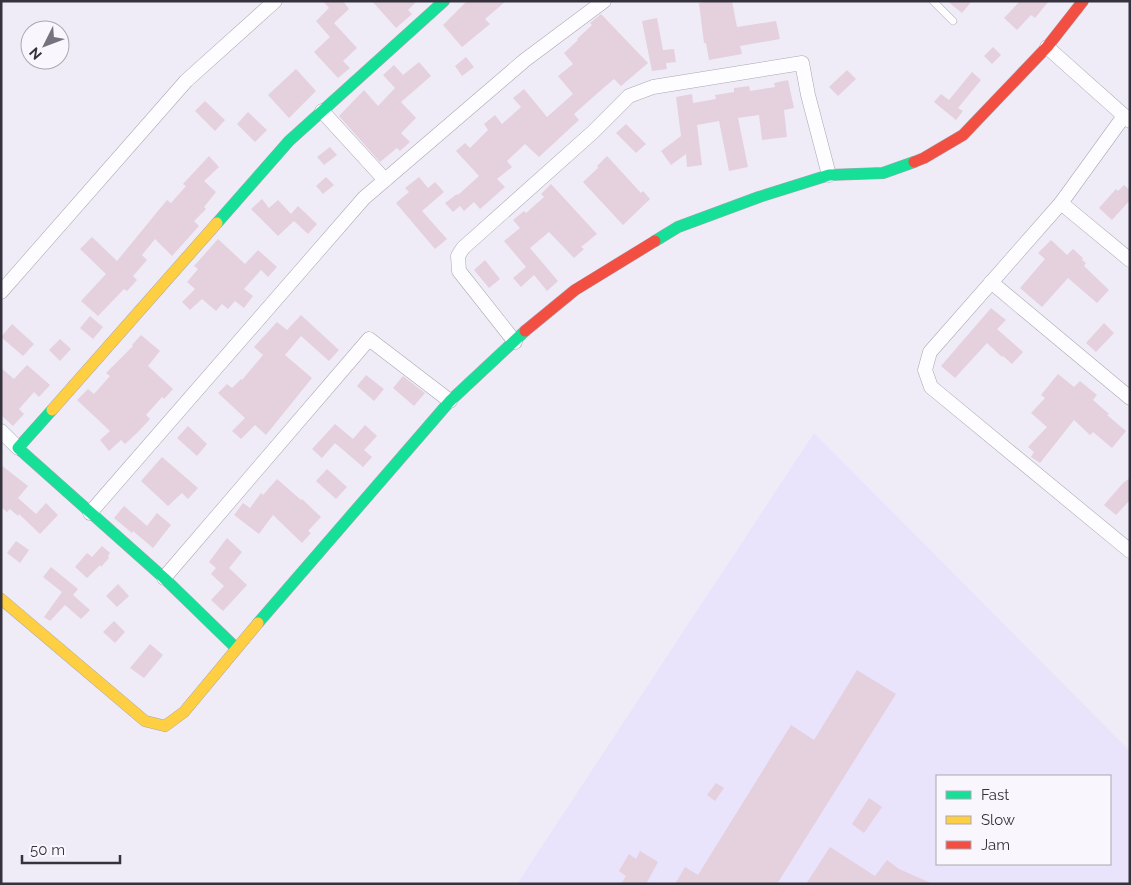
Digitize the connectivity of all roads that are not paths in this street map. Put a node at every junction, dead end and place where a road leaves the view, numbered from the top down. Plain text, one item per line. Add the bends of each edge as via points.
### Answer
1 (275, 1) edge
2 (444, 1) edge
3 (604, 1) edge
4 (933, 1) edge
5 (1083, 1) edge
6 (953, 21) dead end
7 (1047, 47) junction
8 (322, 111) junction
9 (1127, 118) edge
10 (829, 175) junction
11 (385, 180) junction
12 (1061, 203) junction
13 (1130, 260) edge
14 (991, 282) junction
15 (1, 292) edge
16 (515, 342) junction
17 (1130, 398) edge
18 (450, 401) junction
19 (1, 431) edge
20 (18, 448) junction
21 (90, 512) junction
22 (1130, 551) edge
23 (164, 578) junction
24 (1, 599) edge
25 (236, 648) junction

1 - 15 street via 186,81
2 - 8 street
3 - 11 street via 525,60
4 - 6 lane
5 - 7 street
7 - 9 street
7 - 10 street via 963,135 924,158 883,173
8 - 11 street
8 - 20 street via 289,141
9 - 12 street
10 - 16 street via 678,227 575,290
10 - 16 street via 802,63 653,87 629,96 458,256 459,270
11 - 21 street via 364,198
12 - 13 street
12 - 14 street
14 - 17 street
14 - 22 street via 930,352 925,370 931,387
16 - 18 street
18 - 23 street via 369,339
18 - 25 street
19 - 20 street
20 - 21 street
21 - 23 street
23 - 25 street
24 - 25 street via 145,721 164,726 184,712

